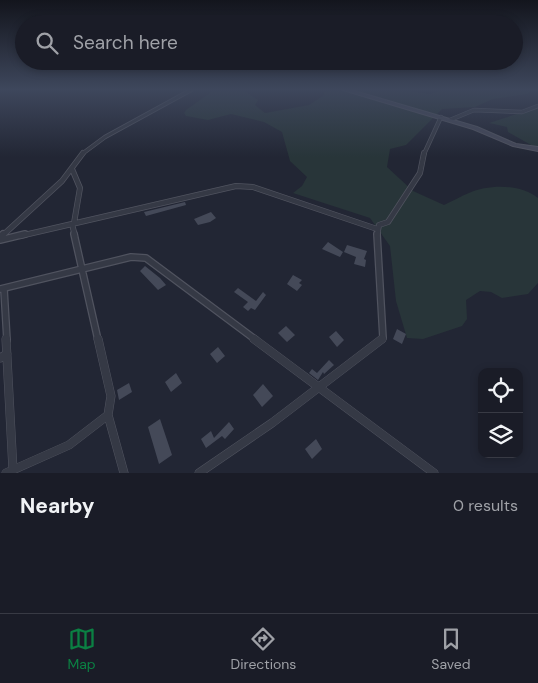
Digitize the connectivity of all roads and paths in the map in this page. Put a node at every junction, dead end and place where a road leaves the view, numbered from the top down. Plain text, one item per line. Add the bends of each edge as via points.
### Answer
1 (153, 112) edge
2 (421, 112) edge
3 (469, 112) edge
4 (441, 118) junction
5 (450, 120) junction
6 (538, 149) edge
7 (72, 169) junction
8 (73, 224) junction
9 (377, 228) junction
10 (0, 238) edge
11 (82, 268) junction
12 (2, 289) edge
13 (7, 354) junction
14 (0, 358) edge
15 (318, 386) junction
16 (108, 416) junction
17 (9, 472) edge
18 (124, 473) edge
19 (199, 473) edge
20 (434, 473) edge

1 - 7 street via 89,148
2 - 4 street
3 - 5 street
4 - 5 street
4 - 9 street via 424,149 420,173 388,222
5 - 6 street via 515,145
7 - 8 street via 80,188 79,207
7 - 10 street
8 - 9 street via 197,194 245,186
8 - 10 street
8 - 11 street
9 - 15 street via 383,338
11 - 12 street
11 - 15 street via 132,257 146,258
11 - 16 street via 111,396
12 - 13 street
13 - 14 street
13 - 17 street
15 - 19 street via 272,423
15 - 20 street
16 - 17 street via 69,445
16 - 18 street

